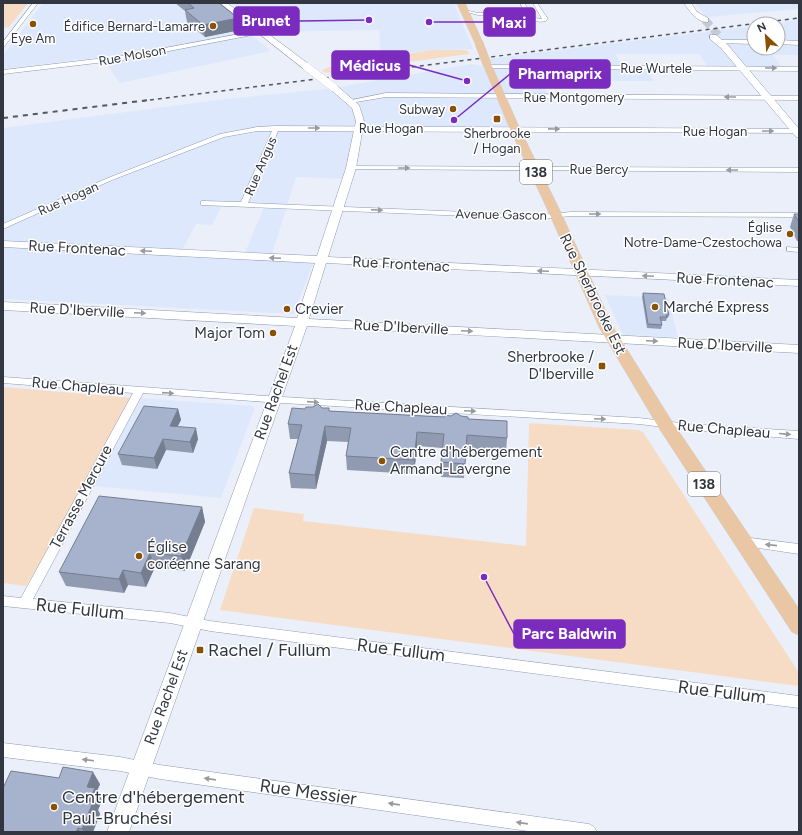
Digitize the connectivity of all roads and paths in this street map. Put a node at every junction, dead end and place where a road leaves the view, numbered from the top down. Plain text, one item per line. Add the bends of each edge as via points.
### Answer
1 (36, 3) edge
2 (223, 3) edge
3 (522, 3) edge
4 (535, 3) edge
5 (687, 3) edge
6 (463, 7) edge
7 (527, 11) junction
8 (699, 17) tunnel mouth
9 (7, 29) dead end
10 (16, 29) junction
11 (261, 32) junction
12 (720, 41) joint
13 (746, 42) edge
14 (786, 42) edge
15 (799, 42) edge
16 (3, 46) edge
17 (488, 66) junction
18 (744, 68) junction
19 (799, 68) edge
20 (3, 72) edge
21 (500, 96) junction
22 (769, 98) junction
23 (799, 98) edge
24 (350, 101) junction
25 (276, 128) junction
26 (360, 128) junction
27 (515, 129) junction
28 (798, 133) edge
29 (351, 168) junction
30 (534, 169) junction
31 (799, 170) edge
32 (204, 203) dead end
33 (244, 204) junction
34 (338, 208) junction
35 (556, 215) junction
36 (799, 215) edge
37 (3, 227) edge
38 (3, 244) edge
39 (790, 249) dead end
40 (799, 250) edge
41 (322, 260) junction
42 (582, 272) junction
43 (799, 283) edge
44 (3, 306) edge
45 (302, 322) junction
46 (613, 339) junction
47 (799, 349) edge
48 (3, 380) edge
49 (139, 391) junction
50 (274, 400) junction
51 (665, 424) junction
52 (799, 435) edge
53 (743, 542) junction
54 (799, 548) edge
55 (3, 601) edge
56 (24, 603) junction
57 (193, 623) junction
58 (799, 626) edge
59 (799, 702) edge
60 (3, 750) edge
61 (140, 769) junction
62 (118, 832) edge
63 (589, 832) edge

1 - 10 street
2 - 11 main road, Rue Rachel Est
3 - 7 street
4 - 7 street via 545,20 533,20
5 - 8 main road
6 - 7 street via 478,14
6 - 17 main road, Rue Sherbrooke Est / 138, bridge
9 - 10 street
10 - 16 street
11 - 20 street, Rue Molson via 122,58
11 - 24 main road, Rue Rachel Est, bridge
12 - 13 street
12 - 18 main road
14 - 15 street
17 - 18 street, Rue Wurtele
17 - 21 main road, Rue Sherbrooke Est / 138
18 -> 19 street, Rue Wurtele
18 - 22 main road
22 -> 21 street, Rue Montgomery
21 - 24 street, Rue Montgomery via 386,95
21 - 27 main road, Rue Sherbrooke Est / 138
22 - 23 street, Rue Montgomery
22 - 28 main road
24 - 26 main road, Rue Rachel Est via 356,107
25 -> 26 street, Rue Hogan
25 - 33 street, Rue Angus
25 - 37 street, Rue Hogan via 243,131 207,140 110,179
26 - 27 street, Rue Hogan
26 - 29 main road, Rue Rachel Est
27 -> 28 street, Rue Hogan
27 - 30 main road, Rue Sherbrooke Est / 138
29 -> 30 street, Rue Bercy
29 - 34 main road, Rue Rachel Est
31 -> 30 street, Rue Bercy
30 - 35 main road, Rue Sherbrooke Est / 138
32 - 33 street, Avenue Gascon
33 - 34 street, Avenue Gascon
34 -> 35 street, Avenue Gascon via 540,217
34 - 41 main road, Rue Rachel Est
35 -> 36 street, Avenue Gascon
35 - 42 main road, Rue Sherbrooke Est / 138
41 -> 38 main road, Rue Frontenac
39 - 40 street
42 -> 41 main road, Rue Frontenac
41 - 45 main road, Rue Rachel Est
43 -> 42 main road, Rue Frontenac
42 - 46 main road, Rue Sherbrooke Est / 138
44 -> 45 main road, Rue D'Iberville
45 -> 46 main road, Rue D'Iberville
45 - 50 main road, Rue Rachel Est
46 -> 47 main road, Rue D'Iberville
46 - 51 main road, Rue Sherbrooke Est / 138
48 - 49 street, Rue Chapleau
49 -> 50 street, Rue Chapleau
49 - 56 street, Terrasse Mercure
50 -> 51 street, Rue Chapleau
50 - 57 main road, Rue Rachel Est
51 -> 52 street, Rue Chapleau
51 - 53 main road, Rue Sherbrooke Est / 138
54 -> 53 street
53 - 58 main road, Rue Sherbrooke Est / 138
55 - 56 street, Rue Fullum
56 - 57 street, Rue Fullum via 170,618
57 - 59 street, Rue Fullum
57 - 61 main road, Rue Rachel Est
61 -> 60 street, Rue Messier via 120,764
61 - 62 main road, Rue Rachel Est
63 -> 61 street, Rue Messier

